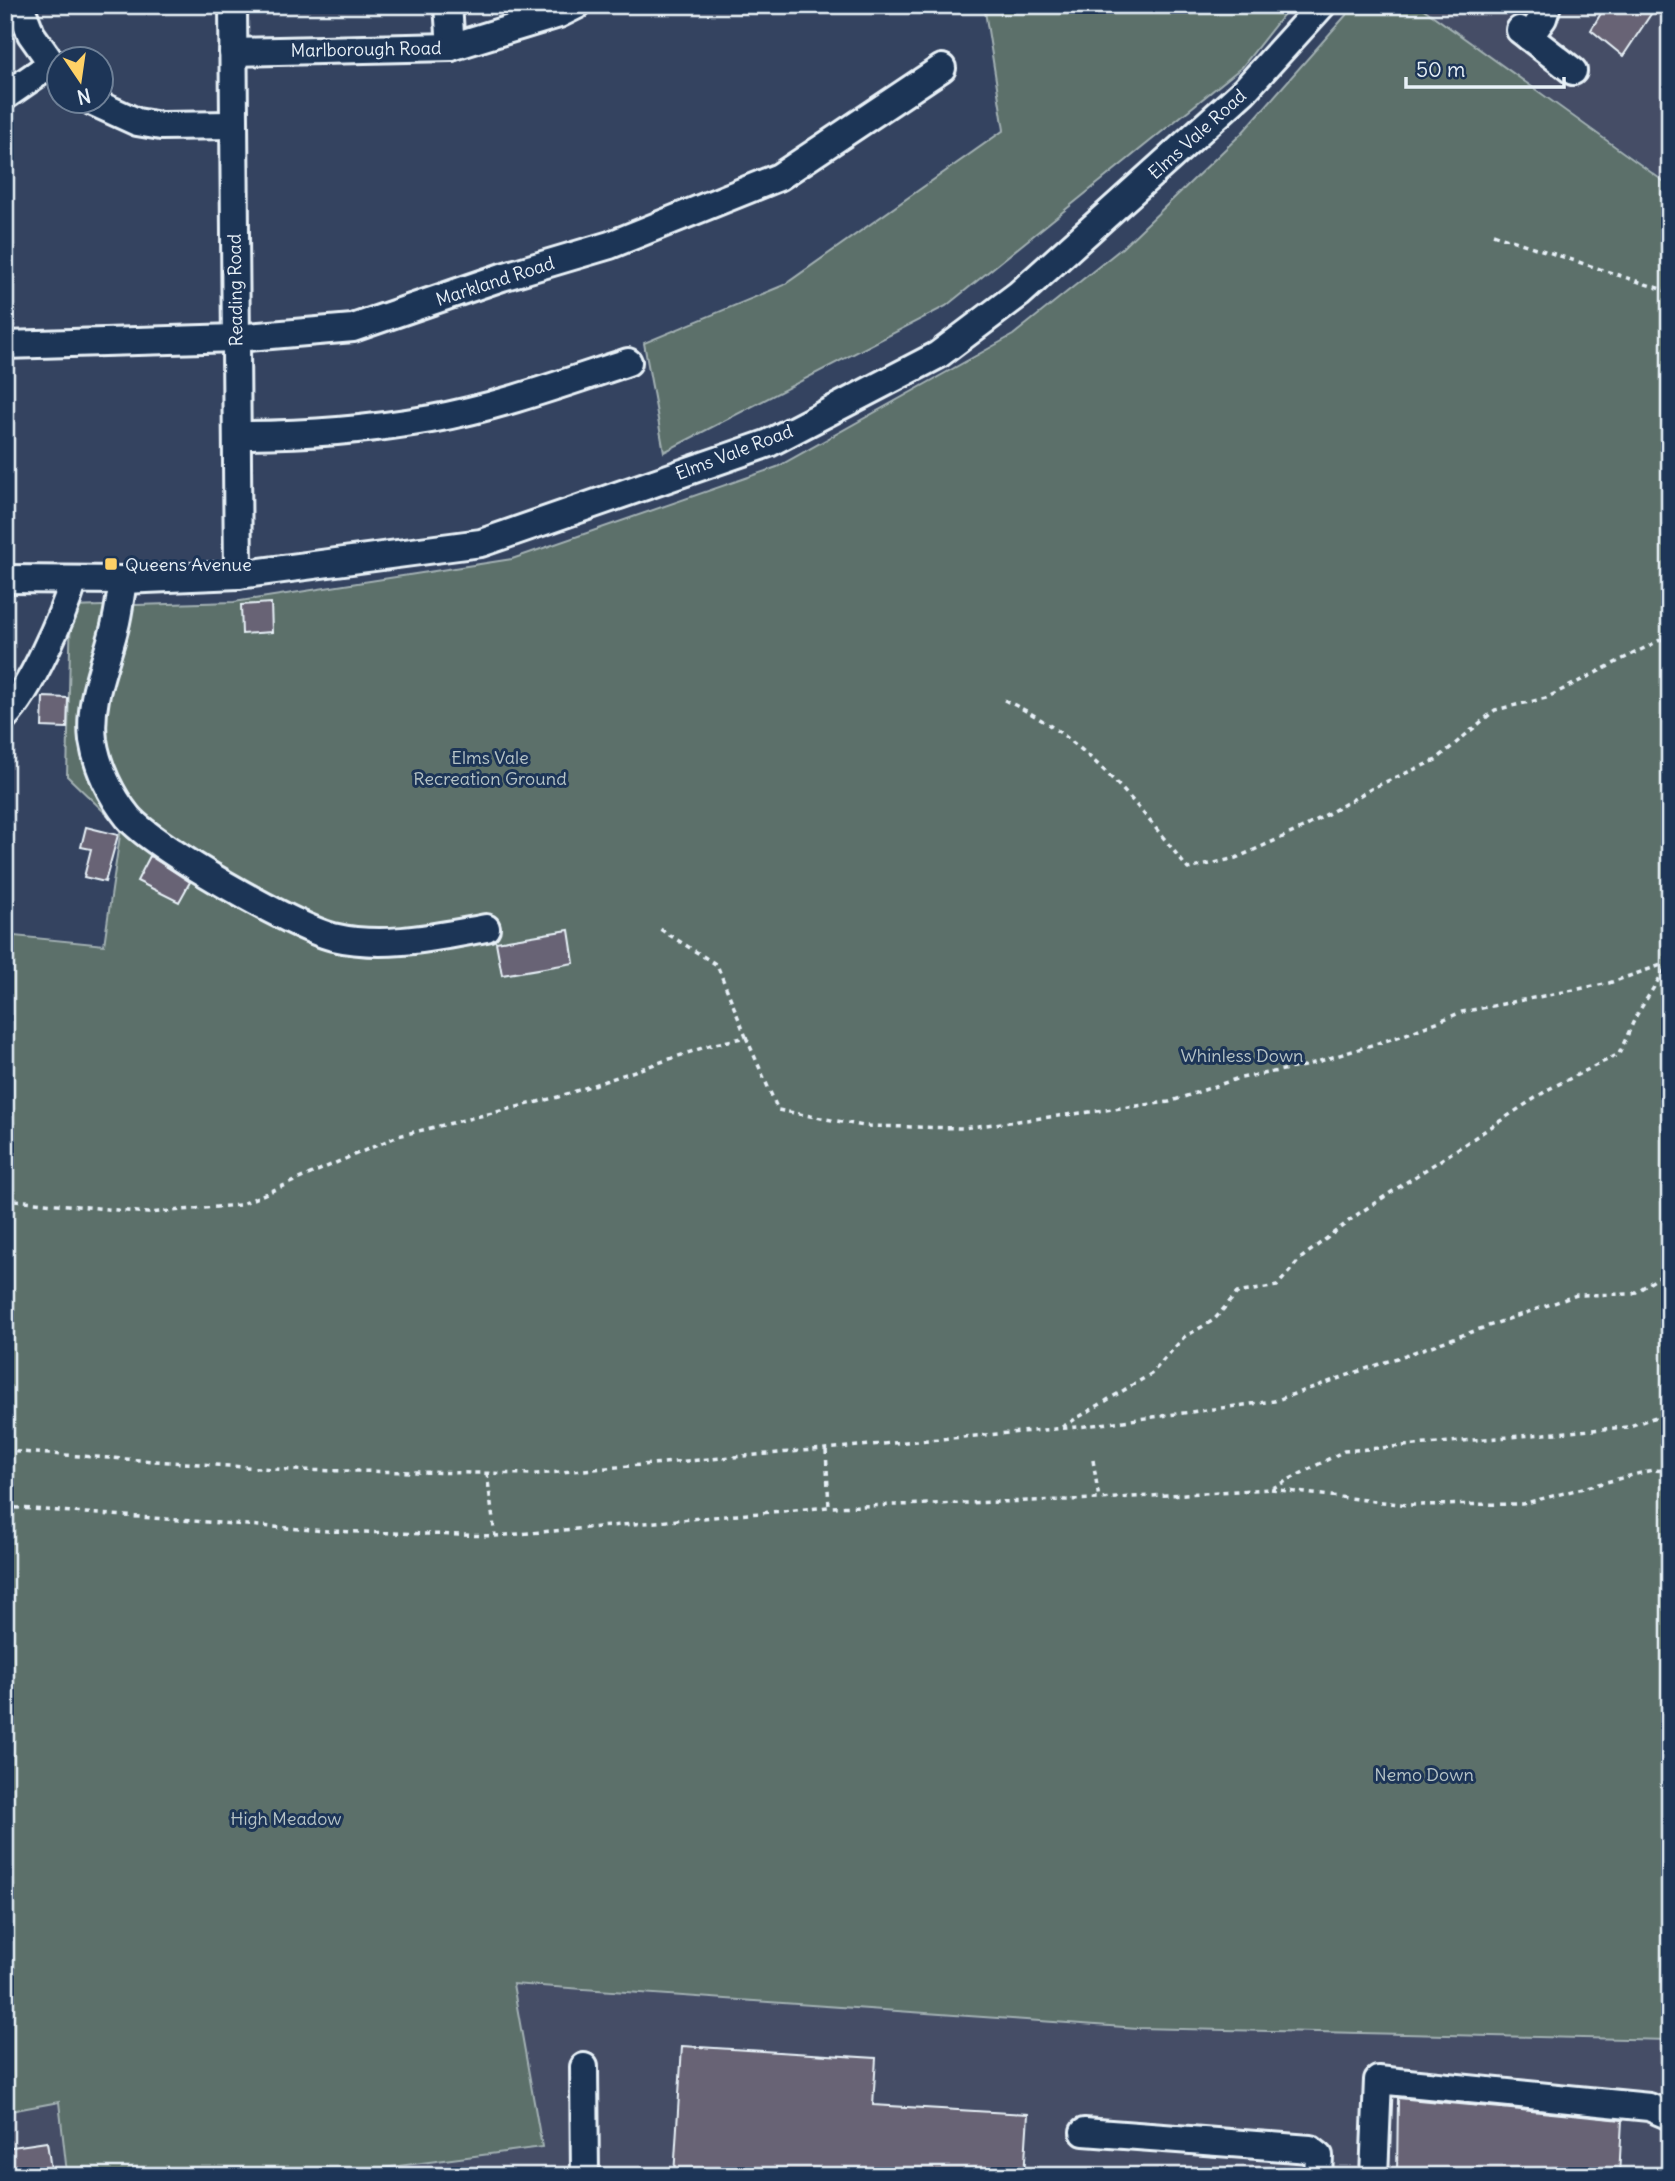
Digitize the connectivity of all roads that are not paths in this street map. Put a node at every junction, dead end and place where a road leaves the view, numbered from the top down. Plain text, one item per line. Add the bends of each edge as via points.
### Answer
1 (20, 5) edge
2 (233, 5) edge
3 (448, 5) edge
4 (577, 5) edge
5 (1322, 5) edge
6 (1548, 5) edge
7 (451, 47) junction
8 (233, 52) junction
9 (46, 56) edge
10 (942, 68) dead end
11 (1573, 71) dead end
12 (46, 75) edge
13 (5, 96) edge
14 (116, 112) edge
15 (232, 124) junction
16 (236, 338) junction
17 (5, 345) edge
18 (628, 362) dead end
19 (239, 435) junction
20 (238, 575) junction
21 (5, 579) edge
22 (74, 580) junction
23 (124, 580) junction
24 (5, 716) edge
25 (486, 928) dead end
26 (584, 2067) dead end
27 (1670, 2116) edge
28 (1084, 2132) dead end
29 (585, 2176) edge
30 (1318, 2176) edge
31 (1374, 2176) edge

1 - 9 street
2 - 8 street, Reading Road
3 - 7 street
4 - 7 street, Marlborough Road
5 - 20 street, Elms Vale Road via 1244,91 1019,294 938,355 769,443 481,543
6 - 11 street via 1524,33
7 - 8 street, Marlborough Road
8 - 15 street, Reading Road
10 - 16 street, Markland Road via 779,177 610,245 353,328
12 - 13 street
14 - 15 street via 149,124
15 - 16 street, Reading Road
16 - 17 street, Markland Road
16 - 19 street, Reading Road
18 - 19 street via 432,419 296,435
19 - 20 street, Reading Road
20 - 23 street, Elms Vale Road
21 - 22 street, Elms Vale Road
22 - 23 street, Elms Vale Road
22 - 24 street via 38,662
23 - 25 street via 95,696 92,730 98,762 129,818 150,838 216,877 306,927 334,937 412,941
26 - 29 street
27 - 31 street via 1650,2107 1378,2080
28 - 30 street via 1310,2149 1319,2156

